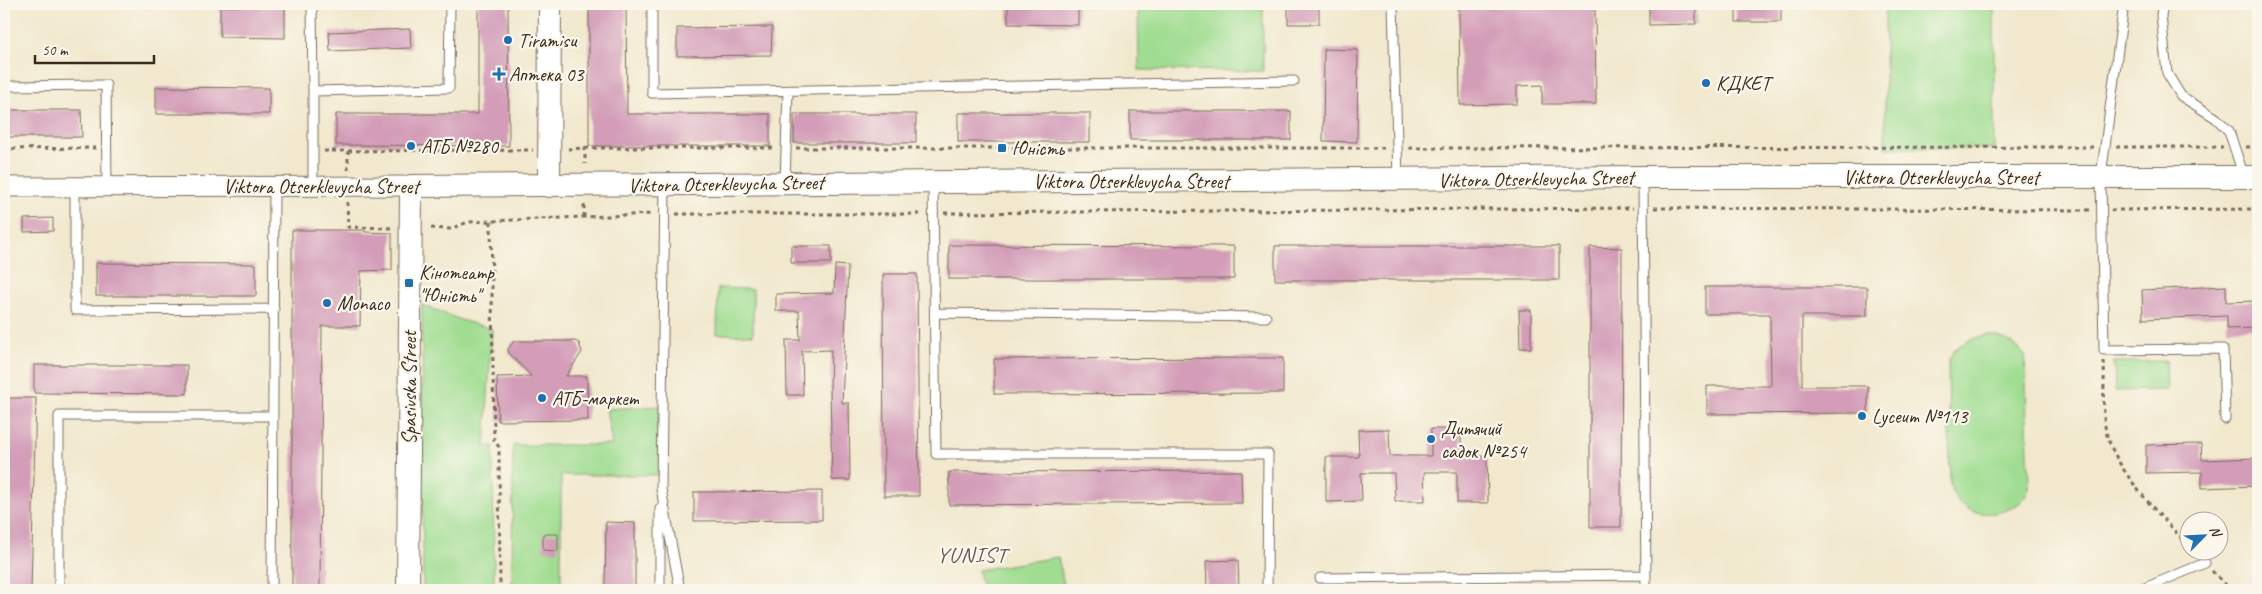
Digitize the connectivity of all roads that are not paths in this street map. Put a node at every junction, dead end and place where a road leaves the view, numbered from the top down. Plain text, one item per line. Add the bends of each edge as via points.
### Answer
1 (312, 4) edge
2 (450, 4) edge
3 (550, 4) edge
4 (652, 4) edge
5 (1393, 4) edge
6 (2124, 4) edge
7 (2163, 4) edge
8 (1294, 81) dead end
9 (4, 86) edge
10 (313, 91) junction
11 (788, 91) junction
12 (2101, 176) junction
13 (1643, 177) junction
14 (2251, 177) edge
15 (1398, 180) junction
16 (785, 182) junction
17 (933, 182) junction
18 (664, 184) junction
19 (274, 186) junction
20 (313, 186) junction
21 (411, 186) junction
22 (549, 186) junction
23 (4, 187) edge
24 (75, 187) junction
25 (107, 187) junction
26 (274, 310) junction
27 (935, 313) junction
28 (1266, 318) dead end
29 (273, 416) junction
30 (2225, 418) dead end
31 (661, 489) junction
32 (2205, 563) dead end
33 (1646, 575) junction
34 (1320, 578) dead end
35 (59, 590) edge
36 (272, 590) edge
37 (408, 590) edge
38 (660, 590) edge
39 (680, 590) edge
40 (1267, 590) edge
41 (1646, 590) edge
42 (2140, 590) edge

1 - 10 lane
2 - 10 lane via 449,88
3 - 22 street
4 - 11 lane via 652,93
5 - 15 lane
6 - 12 lane
7 - 14 lane via 2161,15 2167,73 2181,96 2216,118 2229,131
8 - 11 lane
9 - 25 lane via 106,85
10 - 20 lane
11 - 16 lane
12 - 13 street, Viktora Otserklevycha Street
12 - 14 street, Viktora Otserklevycha Street
12 - 30 lane via 2104,350 2223,349
13 - 15 street, Viktora Otserklevycha Street
13 - 33 lane
15 - 17 street, Viktora Otserklevycha Street
16 - 17 street, Viktora Otserklevycha Street
16 - 18 street, Viktora Otserklevycha Street
17 - 27 lane
18 - 22 street, Viktora Otserklevycha Street
18 - 31 lane
19 - 20 street, Viktora Otserklevycha Street
19 - 25 street, Viktora Otserklevycha Street
19 - 26 lane
20 - 21 street, Viktora Otserklevycha Street
21 - 22 street, Viktora Otserklevycha Street
21 - 37 street, Spasivska Street
23 - 24 street, Viktora Otserklevycha Street
24 - 25 street, Viktora Otserklevycha Street
24 - 26 lane via 75,310
26 - 29 lane
27 - 28 lane
27 - 40 lane via 936,454 1268,454
29 - 35 lane via 59,416
29 - 36 lane
31 - 38 lane
31 - 39 lane
32 - 42 lane
33 - 34 lane
33 - 41 lane

